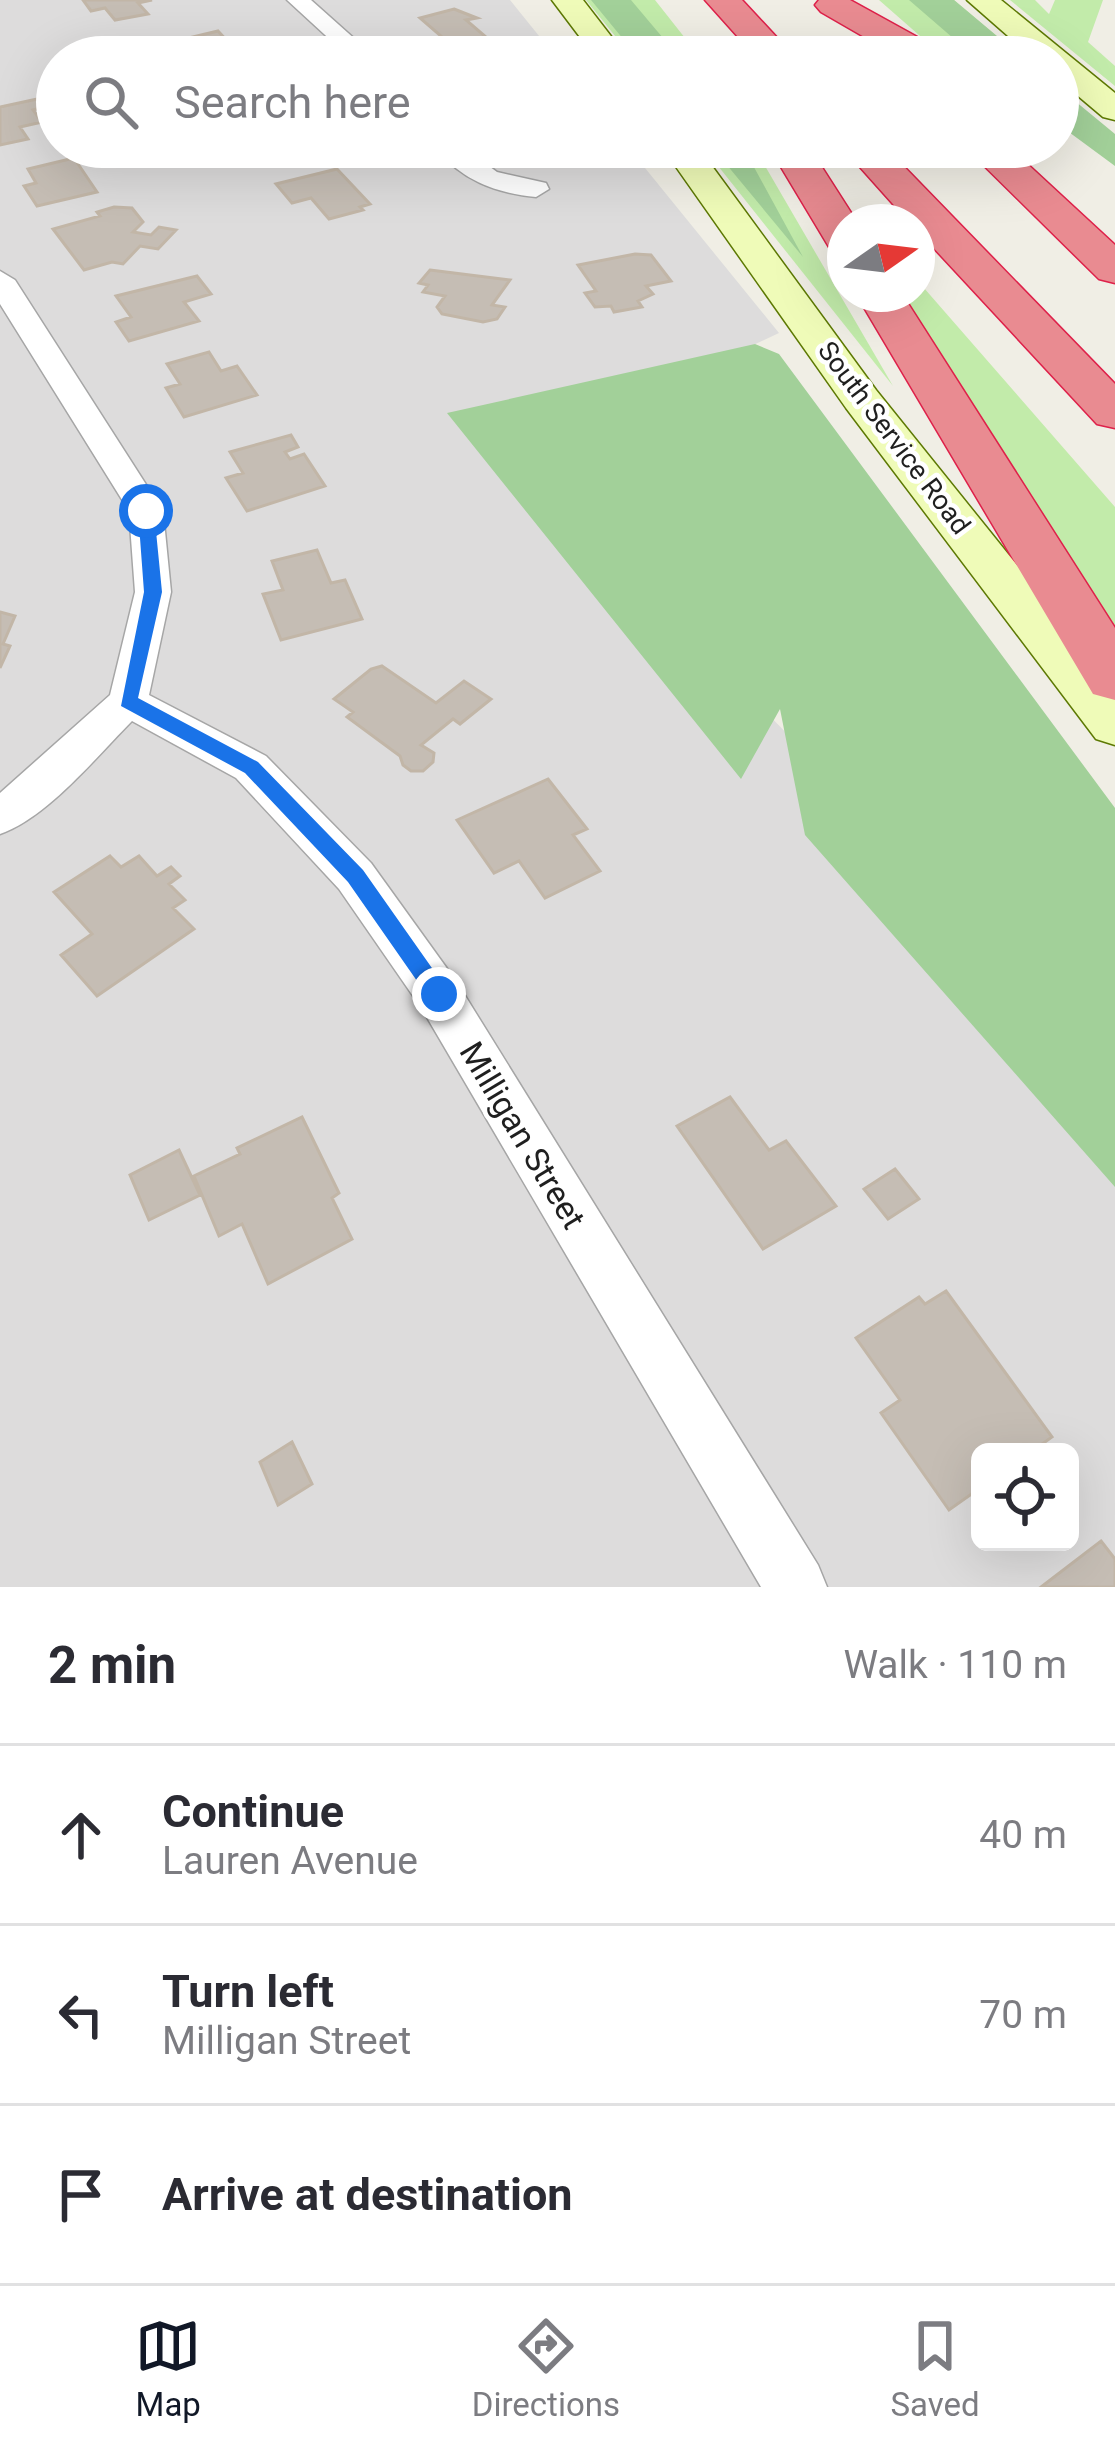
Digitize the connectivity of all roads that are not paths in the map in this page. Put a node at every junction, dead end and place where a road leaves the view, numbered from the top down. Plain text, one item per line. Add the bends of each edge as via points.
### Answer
1 (298, 0) edge
2 (567, 0) edge
3 (696, 0) edge
4 (722, 0) edge
5 (982, 0) edge
6 (831, 3) edge
7 (339, 36) edge
8 (595, 36) edge
9 (719, 36) edge
10 (756, 36) edge
11 (866, 36) edge
12 (889, 36) edge
13 (1026, 36) edge
14 (1079, 80) edge
15 (1115, 110) edge
16 (469, 168) edge
17 (695, 168) edge
18 (802, 168) edge
19 (882, 168) edge
20 (1008, 168) edge
21 (1064, 168) edge
22 (1074, 176) dead end
23 (536, 189) dead end
24 (827, 209) edge
25 (1115, 268) edge
26 (0, 280) edge
27 (890, 312) edge
28 (1115, 413) edge
29 (1115, 678) edge
30 (128, 701) junction
31 (1115, 725) edge
32 (0, 817) edge
33 (796, 1587) edge

1 - 7 street
2 - 8 main road
3 - 9 highway
4 - 10 highway
5 - 13 main road
6 - 11 highway
6 - 12 highway
14 - 15 main road
16 - 23 street via 506,188
17 - 31 main road, South Service Road
18 - 24 highway
19 - 28 highway
20 - 25 highway
21 - 22 highway
26 - 30 street via 146,511 153,592
27 - 29 highway
30 - 32 street
30 - 33 street, Milligan Street via 251,767 356,876 439,994

